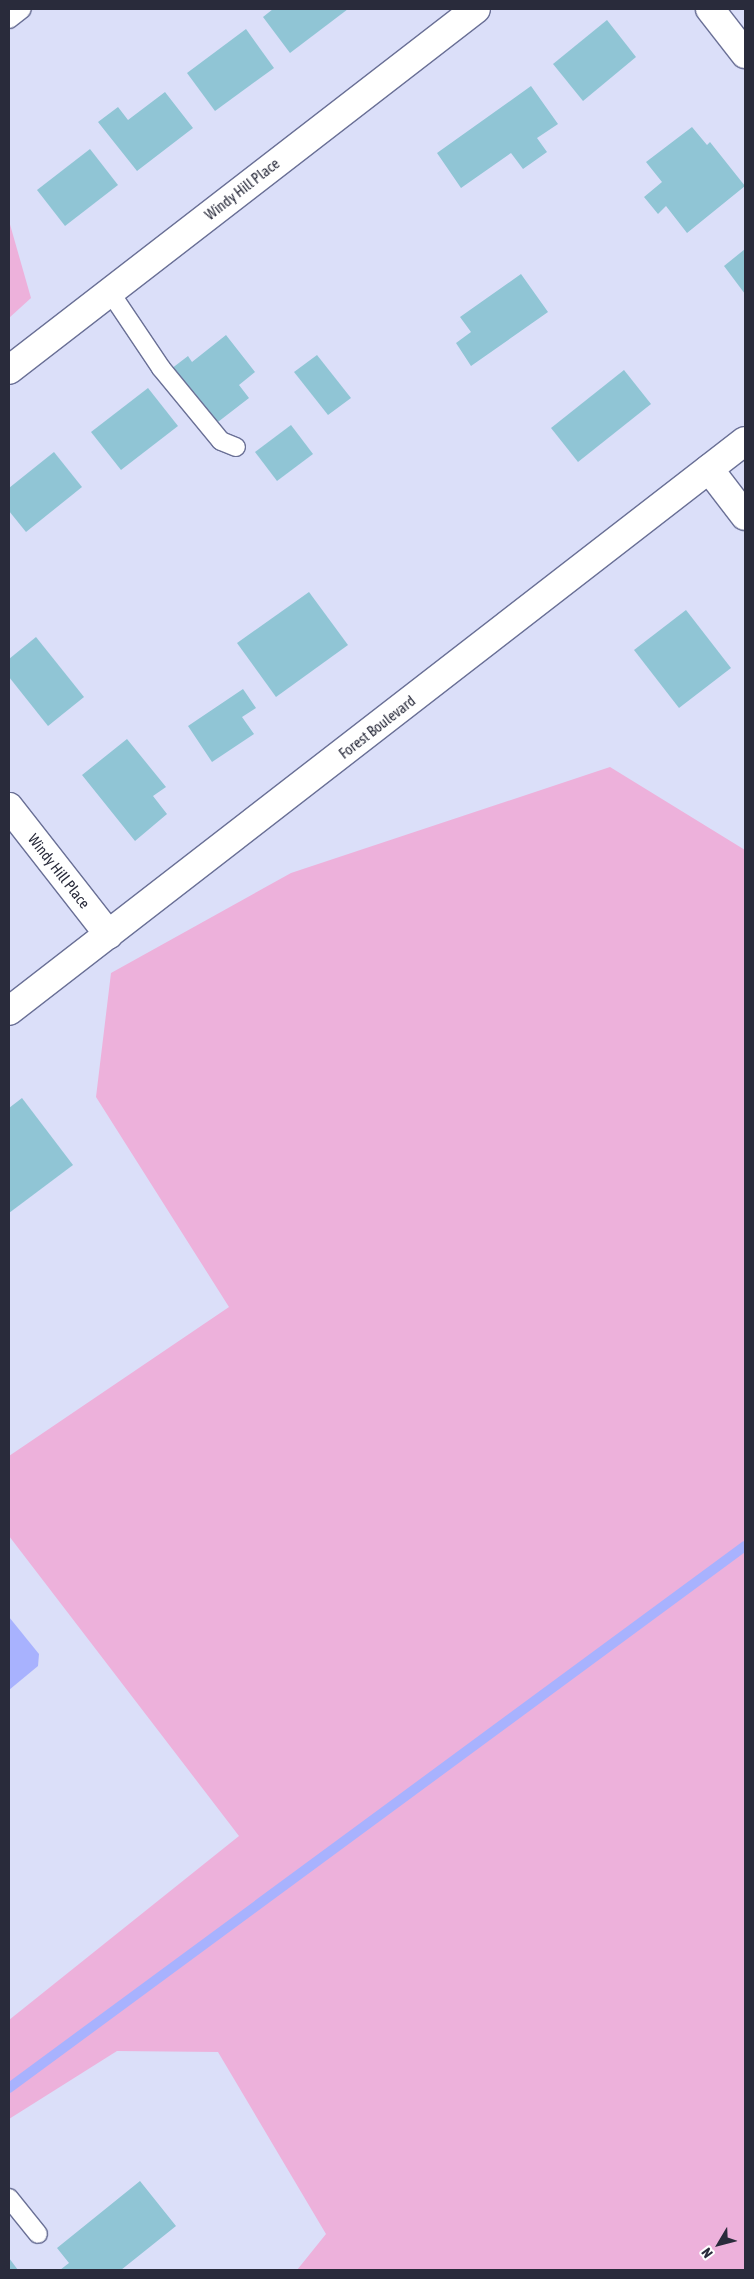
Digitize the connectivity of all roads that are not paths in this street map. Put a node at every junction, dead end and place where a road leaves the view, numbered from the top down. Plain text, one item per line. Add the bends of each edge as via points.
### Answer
1 (22, 9) edge
2 (476, 9) edge
3 (710, 9) edge
4 (9, 19) edge
5 (745, 54) edge
6 (110, 292) junction
7 (9, 370) edge
8 (745, 441) edge
9 (236, 447) dead end
10 (709, 469) junction
11 (745, 516) edge
12 (9, 807) edge
13 (109, 934) junction
14 (9, 1011) edge
15 (9, 2198) edge
16 (38, 2234) dead end

1 - 4 lane
2 - 6 street, Windy Hill Place
3 - 5 street
6 - 7 street, Windy Hill Place
6 - 9 lane via 161,368 221,441
8 - 10 street, Forest Boulevard
10 - 11 street
10 - 13 street, Forest Boulevard
12 - 13 street, Windy Hill Place
13 - 14 street, Forest Boulevard
15 - 16 lane

